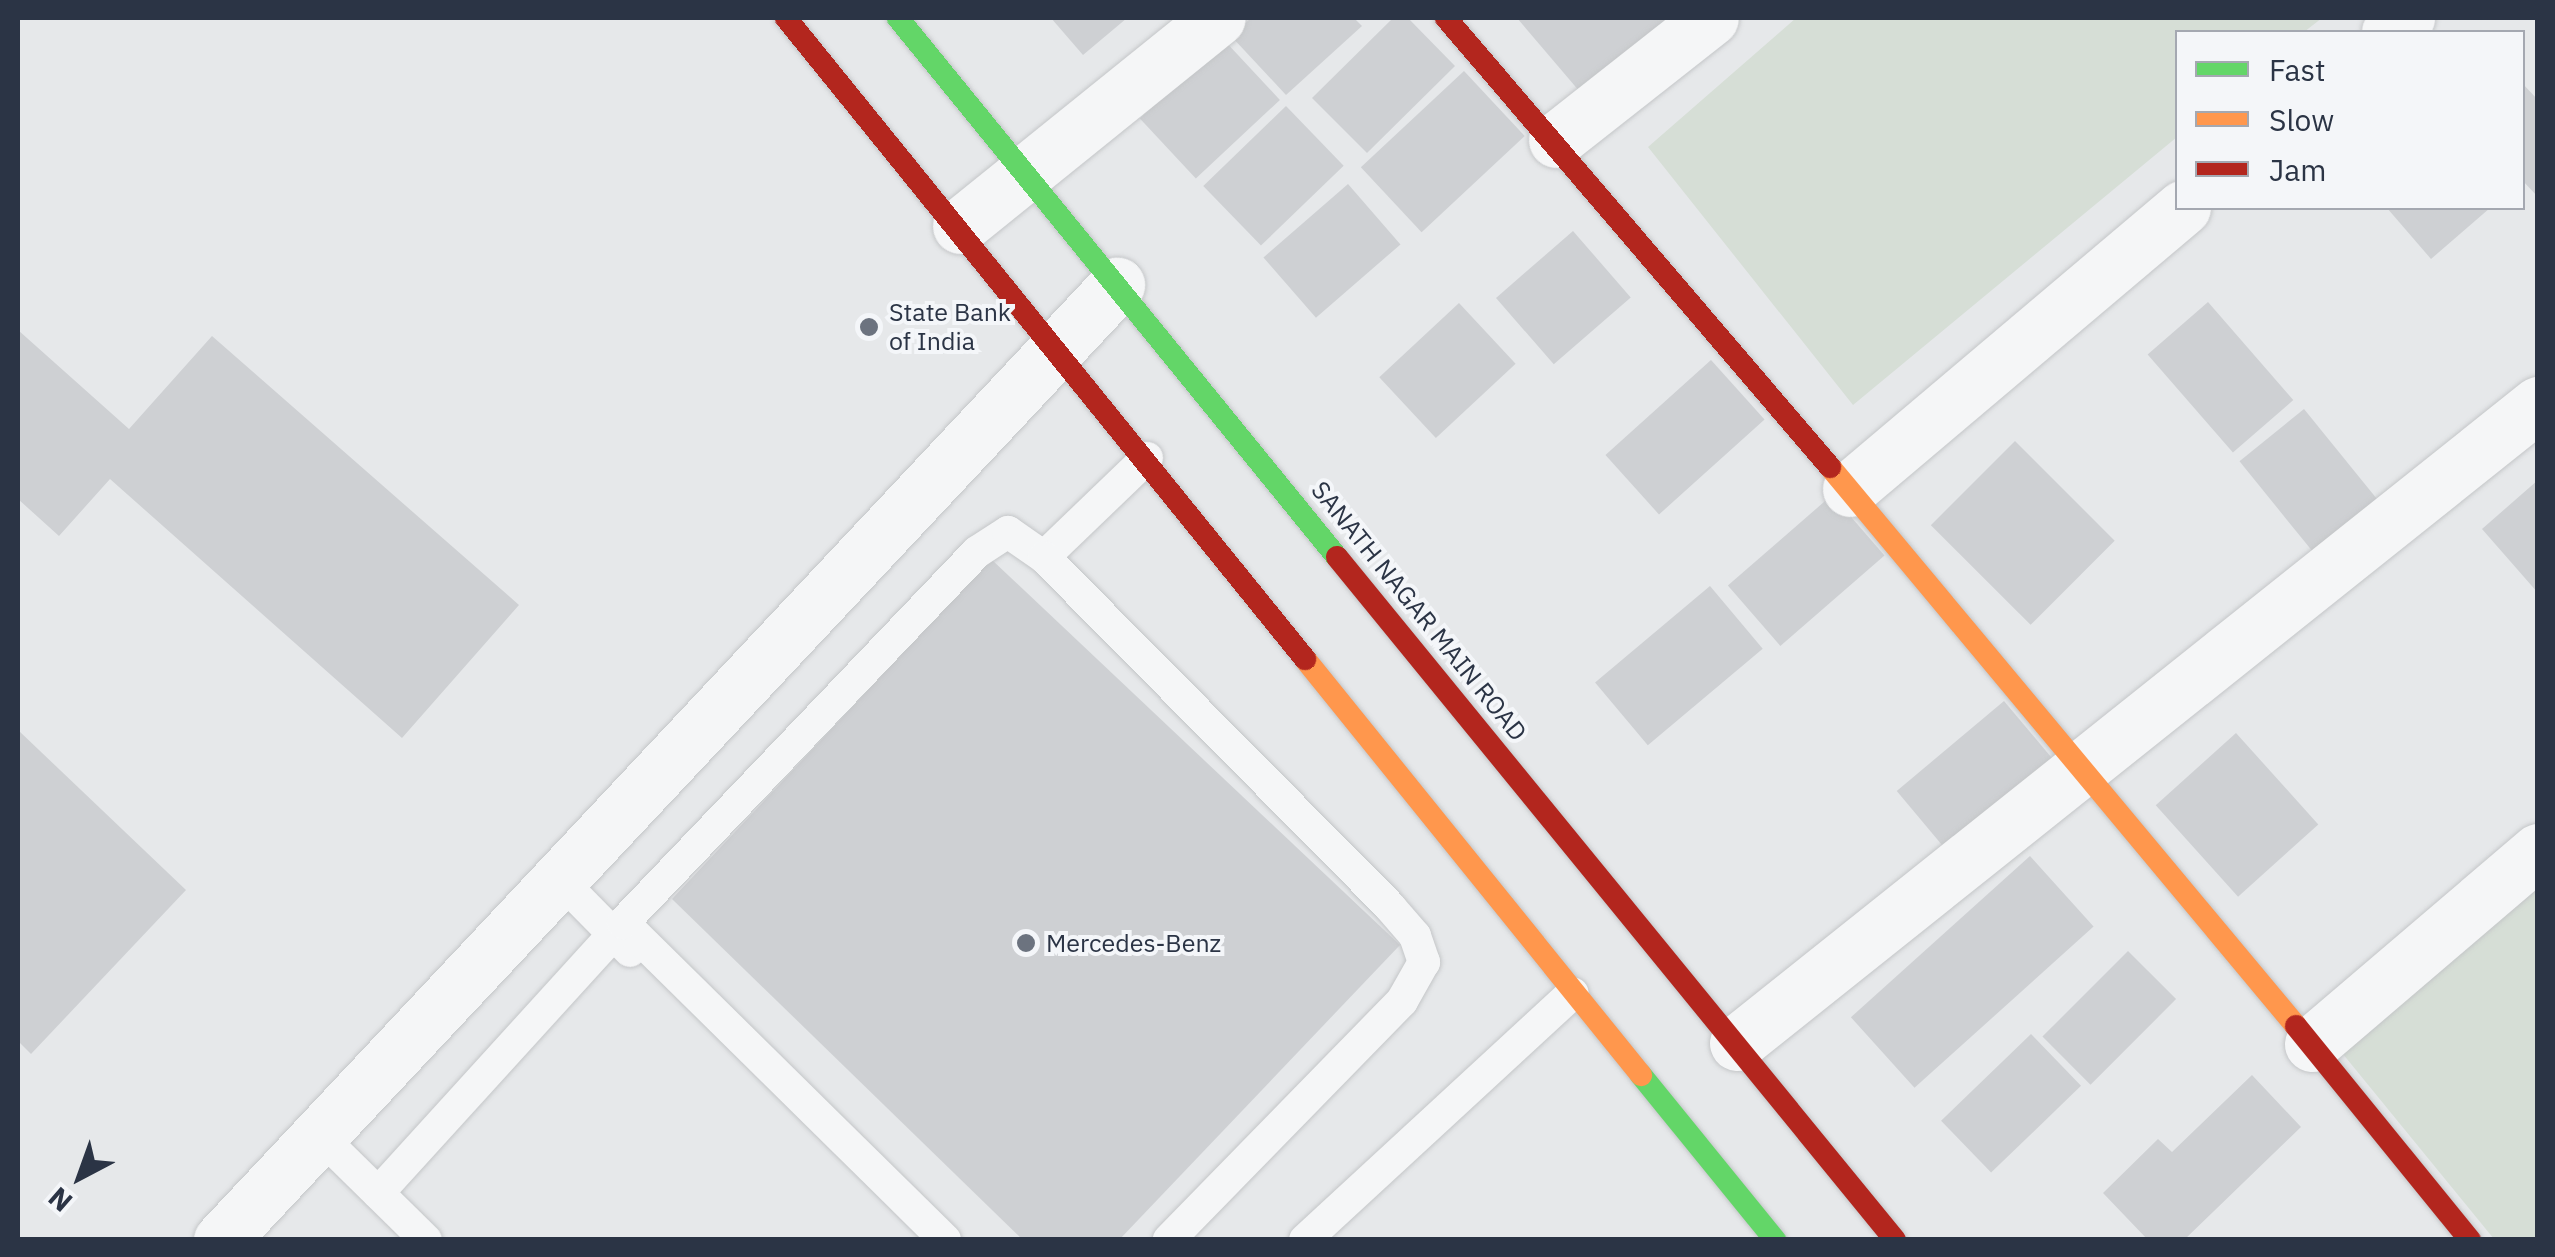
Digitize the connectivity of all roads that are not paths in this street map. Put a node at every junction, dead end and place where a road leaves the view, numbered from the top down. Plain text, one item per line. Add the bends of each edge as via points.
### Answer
1 (786, 18) edge
2 (898, 18) edge
3 (1218, 18) edge
4 (1446, 18) edge
5 (1711, 18) edge
6 (1556, 140) junction
7 (1030, 174) junction
8 (2180, 210) edge
9 (960, 226) junction
10 (1116, 285) junction
11 (1059, 347) junction
12 (2538, 404) edge
13 (1146, 458) junction
14 (1850, 488) junction
15 (1044, 557) junction
16 (2084, 765) junction
17 (2538, 851) edge
18 (563, 875) junction
19 (618, 929) junction
20 (1572, 993) junction
21 (1737, 1043) junction
22 (2312, 1044) junction
23 (319, 1135) junction
24 (378, 1192) junction
25 (221, 1240) edge
26 (426, 1240) edge
27 (911, 1240) edge
28 (946, 1240) edge
29 (1169, 1240) edge
30 (1305, 1240) edge
31 (1775, 1240) edge
32 (1896, 1240) edge
33 (2470, 1240) edge

1 - 9 street
2 - 7 street, SANATH NAGAR MAIN ROAD
3 - 7 street
4 - 6 street
5 - 6 street
6 - 14 street
7 - 9 street
7 - 10 street, SANATH NAGAR MAIN ROAD
8 - 14 street
9 - 11 street
10 - 11 street
10 - 21 street, SANATH NAGAR MAIN ROAD
11 - 13 street
11 - 18 street
12 - 16 street
13 - 15 lane
13 - 20 street
14 - 16 street
15 - 19 lane via 1008,532 977,552
15 - 29 lane via 1390,907 1415,936 1424,962 1402,1001
16 - 21 street
16 - 22 street
17 - 22 street
18 - 19 lane
18 - 23 street
19 - 24 lane
19 - 27 lane
19 - 28 lane
20 - 30 lane
20 - 31 street
21 - 32 street, SANATH NAGAR MAIN ROAD
22 - 33 street
23 - 24 lane
23 - 25 street
24 - 26 lane

